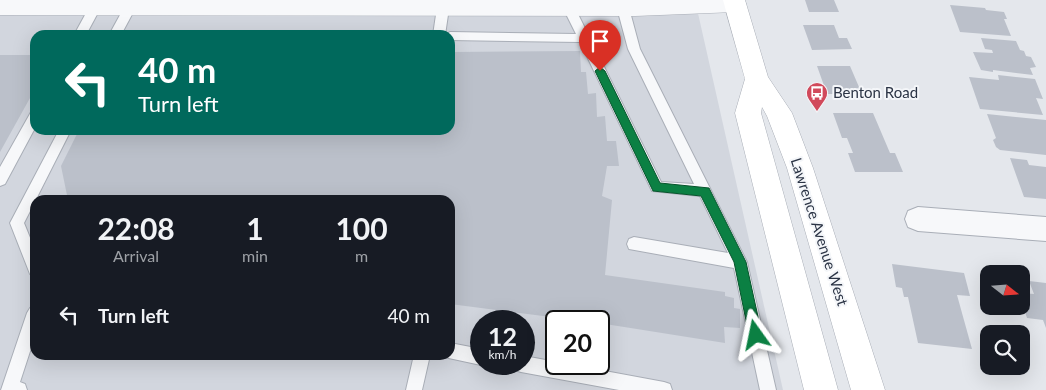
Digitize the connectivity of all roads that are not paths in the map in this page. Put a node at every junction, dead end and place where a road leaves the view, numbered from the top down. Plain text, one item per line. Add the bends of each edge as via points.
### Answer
1 (734, 2) edge
2 (73, 4) edge
3 (0, 7) edge
4 (95, 7) junction
5 (130, 7) junction
6 (443, 8) junction
7 (569, 8) junction
8 (623, 8) junction
9 (83, 30) edge
10 (118, 30) edge
11 (441, 30) edge
12 (455, 36) edge
13 (584, 38) junction
14 (757, 79) junction
15 (30, 125) edge
16 (62, 135) edge
17 (0, 180) edge
18 (705, 192) junction
19 (31, 195) edge
20 (30, 198) edge
21 (918, 218) dead end
22 (1046, 229) edge
23 (634, 244) dead end
24 (30, 256) edge
25 (740, 262) junction
26 (30, 327) edge
27 (455, 352) edge
28 (470, 354) edge
29 (421, 360) edge
30 (535, 367) edge
31 (19, 390) edge
32 (414, 390) edge
33 (664, 390) edge
34 (768, 390) edge
35 (821, 390) edge
36 (868, 390) edge

1 - 8 street
1 - 14 main road, Lawrence Avenue West
2 - 3 street
2 - 4 street
4 - 5 street
4 - 9 lane
5 - 6 street
5 - 10 lane
6 - 7 street
6 - 11 lane
7 - 8 street
7 - 13 lane
8 - 18 lane via 634,49
12 - 13 lane
13 - 18 lane via 656,187
14 - 35 main road via 748,113
14 - 36 main road, Lawrence Avenue West via 779,114 800,168
15 - 17 lane
16 - 19 lane
18 - 25 lane
20 - 24 lane via 17,223
21 - 22 street
23 - 25 lane
25 - 34 lane
26 - 31 lane via 8,389
27 - 28 lane
29 - 32 lane
30 - 33 lane

